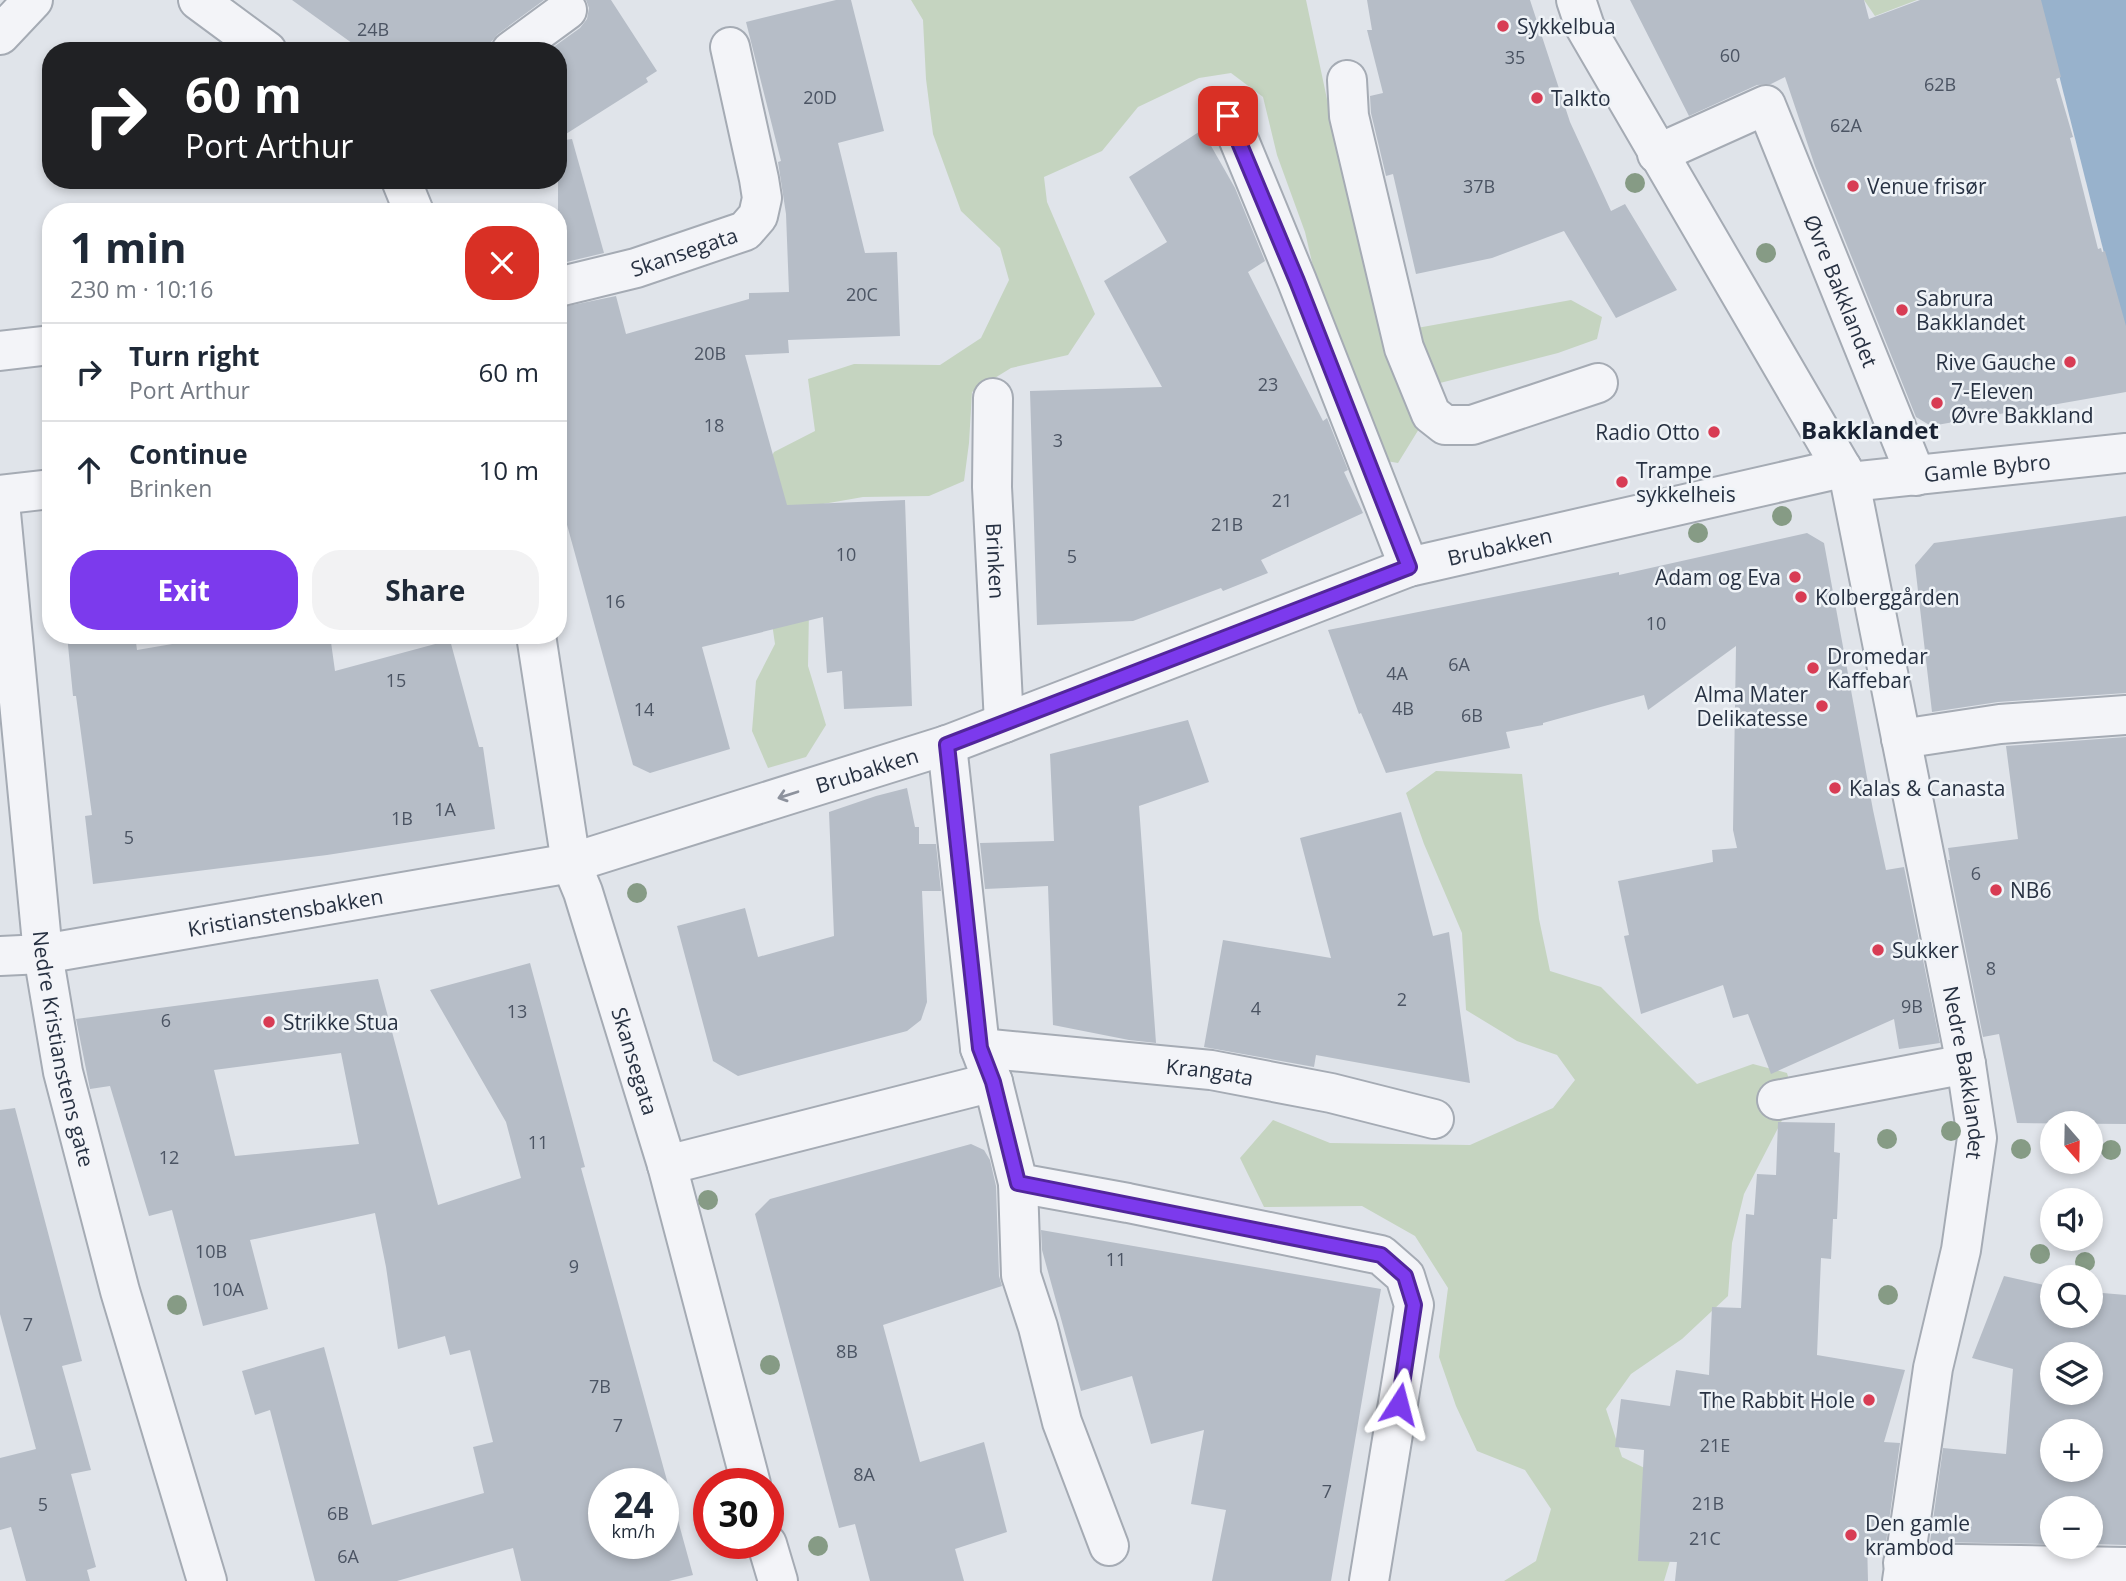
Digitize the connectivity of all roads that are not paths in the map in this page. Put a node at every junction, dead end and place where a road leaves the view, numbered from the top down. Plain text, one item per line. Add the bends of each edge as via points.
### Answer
1 (33, 0) edge
2 (198, 0) edge
3 (1576, 0) edge
4 (567, 10) dead end
5 (0, 35) edge
6 (255, 42) edge
7 (524, 42) edge
8 (730, 47) dead end
9 (1347, 80) dead end
10 (1228, 116) dead end
11 (1657, 154) junction
12 (567, 285) edge
13 (42, 346) edge
14 (0, 351) edge
15 (1598, 383) dead end
16 (993, 398) dead end
17 (2126, 453) edge
18 (1846, 475) junction
19 (1916, 476) junction
20 (42, 490) edge
21 (0, 495) edge
22 (0, 502) edge
23 (1409, 567) junction
24 (537, 644) edge
25 (2126, 715) edge
26 (1004, 723) junction
27 (1901, 740) junction
28 (947, 745) junction
29 (571, 863) junction
30 (43, 954) junction
31 (0, 956) edge
32 (1966, 1064) junction
33 (987, 1065) junction
34 (1777, 1100) dead end
35 (1434, 1119) dead end
36 (667, 1165) junction
37 (1018, 1183) junction
38 (747, 1468) edge
39 (1109, 1546) dead end
40 (771, 1559) edge
41 (2126, 1567) edge
42 (1903, 1572) edge
43 (207, 1581) edge
44 (778, 1581) edge
45 (1369, 1581) edge

1 - 5 street
2 - 6 street
3 - 11 street via 1585,27
4 - 7 street
8 - 12 street, Skansegata via 759,179 762,198 758,216 745,231 636,268
9 - 15 street via 1349,116 1404,348 1431,414 1445,425 1472,425
10 - 23 street
11 - 18 street
11 - 19 street, Øvre Bakklandet via 1776,99
13 - 14 street
16 - 26 street, Brinken via 992,487
17 - 19 street, Gamle Bybro
18 - 19 street, Gamle Bybro
18 - 23 street, Brubakken
18 - 27 street, Nedre Bakklandet
20 - 21 street
22 - 30 street, Nedre Kristianstens gate
23 - 26 street, Brubakken
24 - 29 street, Skansegata
25 - 27 street via 2000,724
26 - 28 street, Brubakken
27 - 32 street, Nedre Bakklandet
28 -> 29 street, Brubakken
28 - 33 street
29 - 30 street, Kristianstensbakken
29 - 36 street, Skansegata
30 - 31 street, Kristianstensbakken
30 - 43 street, Nedre Kristianstens gate via 66,1084 120,1291
32 - 34 street
32 - 42 street, Nedre Bakklandet via 1978,1138 1961,1250 1933,1368
33 - 35 street, Krangata via 1211,1070
33 - 36 street, Krangata
33 - 37 street
36 - 38 street, Skansegata
37 - 39 street via 1021,1275 1062,1422
37 - 45 street via 1381,1255 1405,1276 1414,1305
40 - 44 street
41 - 42 street

